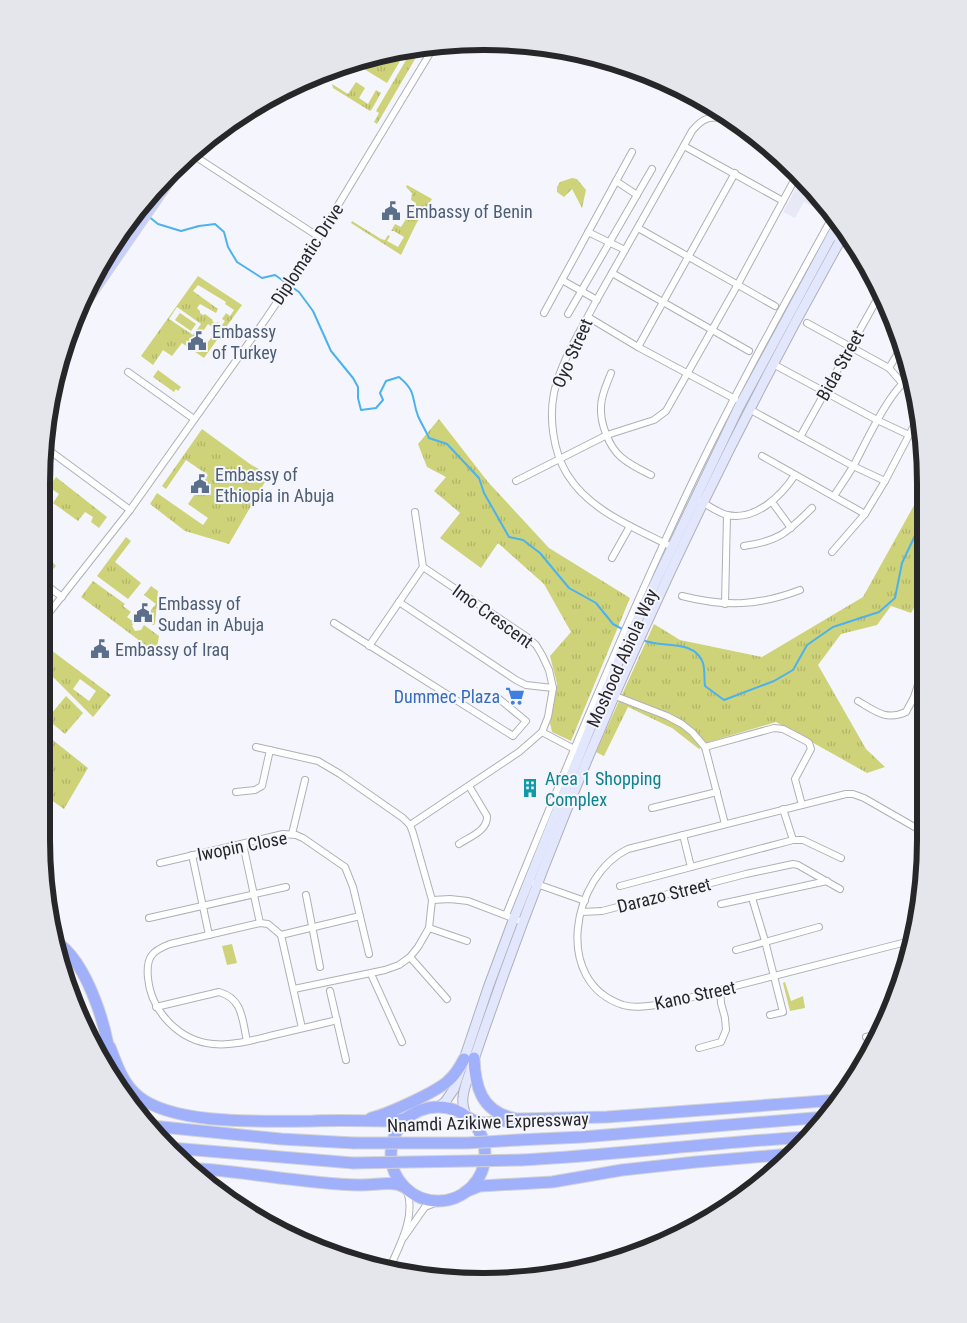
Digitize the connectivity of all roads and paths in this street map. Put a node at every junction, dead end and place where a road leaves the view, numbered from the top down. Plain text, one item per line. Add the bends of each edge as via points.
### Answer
1 (428, 54) edge
2 (715, 117) edge
3 (684, 146) junction
4 (632, 152) dead end
5 (198, 158) edge
6 (652, 169) dead end
7 (735, 173) junction
8 (793, 181) edge
9 (616, 182) junction
10 (638, 195) junction
11 (783, 201) junction
12 (154, 202) edge
13 (829, 223) edge
14 (638, 228) junction
15 (834, 230) edge
16 (588, 232) junction
17 (319, 237) junction
18 (841, 239) edge
19 (610, 243) junction
20 (625, 250) junction
21 (688, 256) junction
22 (612, 273) junction
23 (103, 278) edge
24 (562, 280) junction
25 (738, 284) junction
26 (582, 291) junction
27 (597, 300) junction
28 (662, 301) junction
29 (876, 301) edge
30 (775, 306) dead end
31 (544, 313) dead end
32 (568, 314) dead end
33 (588, 317) junction
34 (807, 324) dead end
35 (712, 330) junction
36 (638, 347) junction
37 (850, 347) junction
38 (749, 351) dead end
39 (897, 354) edge
40 (773, 364) junction
41 (889, 368) junction
42 (128, 372) dead end
43 (611, 373) dead end
44 (687, 374) junction
45 (905, 381) edge
46 (902, 383) junction
47 (826, 392) junction
48 (734, 399) junction
49 (749, 409) junction
50 (194, 419) junction
51 (877, 420) junction
52 (913, 427) edge
53 (607, 435) junction
54 (909, 435) junction
55 (800, 437) junction
56 (51, 452) edge
57 (762, 456) dead end
58 (560, 458) junction
59 (853, 466) junction
60 (795, 474) junction
61 (651, 475) dead end
62 (516, 481) dead end
63 (885, 481) junction
64 (834, 496) junction
65 (696, 498) junction
66 (772, 502) junction
67 (704, 503) junction
68 (812, 508) dead end
69 (130, 510) junction
70 (416, 512) dead end
71 (865, 514) junction
72 (728, 515) junction
73 (630, 526) junction
74 (791, 528) junction
75 (744, 546) dead end
76 (672, 547) junction
77 (832, 552) dead end
78 (612, 558) dead end
79 (424, 567) junction
80 (50, 588) edge
81 (800, 590) dead end
82 (682, 596) dead end
83 (62, 598) junction
84 (399, 602) junction
85 (725, 604) junction
86 (50, 612) edge
87 (334, 623) dead end
88 (369, 646) junction
89 (553, 688) junction
90 (917, 689) edge
91 (610, 694) junction
92 (498, 698) dead end
93 (858, 701) dead end
94 (542, 732) junction
95 (256, 747) dead end
96 (705, 747) junction
97 (270, 750) junction
98 (581, 752) junction
99 (305, 780) dead end
100 (469, 786) junction
101 (236, 792) dead end
102 (717, 792) junction
103 (802, 805) junction
104 (652, 808) dead end
105 (783, 809) junction
106 (725, 824) junction
107 (410, 825) junction
108 (917, 829) edge
109 (292, 834) junction
110 (683, 835) junction
111 (793, 840) junction
112 (243, 844) junction
113 (458, 844) dead end
114 (192, 856) junction
115 (841, 858) dead end
116 (160, 864) dead end
117 (691, 868) junction
118 (528, 881) junction
119 (826, 881) junction
120 (538, 884) junction
121 (620, 886) dead end
122 (286, 887) dead end
123 (840, 889) dead end
124 (254, 894) junction
125 (306, 895) dead end
126 (752, 898) junction
127 (432, 900) junction
128 (585, 900) junction
129 (721, 904) dead end
130 (203, 905) junction
131 (582, 912) junction
132 (360, 916) junction
133 (510, 917) junction
134 (149, 918) dead end
135 (523, 922) junction
136 (260, 923) junction
137 (312, 927) junction
138 (819, 927) dead end
139 (429, 928) junction
140 (208, 935) junction
141 (281, 935) junction
142 (467, 941) dead end
143 (765, 942) junction
144 (904, 942) edge
145 (64, 949) edge
146 (736, 950) dead end
147 (369, 954) dead end
148 (410, 956) junction
149 (320, 967) dead end
150 (371, 974) junction
151 (774, 976) junction
152 (294, 989) junction
153 (720, 990) junction
154 (330, 991) dead end
155 (447, 999) dead end
156 (156, 1006) junction
157 (770, 1015) dead end
158 (337, 1020) junction
159 (302, 1028) junction
160 (869, 1036) edge
161 (866, 1037) dead end
162 (247, 1041) junction
163 (402, 1042) dead end
164 (110, 1047) junction
165 (699, 1048) dead end
166 (469, 1059) junction
167 (346, 1060) dead end
168 (111, 1061) edge
169 (829, 1101) edge
170 (438, 1107) junction
171 (704, 1110) junction
172 (411, 1115) junction
173 (198, 1117) junction
174 (467, 1117) junction
175 (815, 1118) edge
176 (517, 1119) junction
177 (792, 1119) junction
178 (155, 1121) edge
179 (361, 1121) junction
180 (160, 1127) edge
181 (798, 1137) edge
182 (768, 1139) junction
183 (180, 1149) edge
184 (780, 1155) edge
185 (696, 1162) junction
186 (202, 1168) edge
187 (405, 1188) junction
188 (465, 1192) junction
189 (440, 1201) junction
190 (402, 1240) junction
191 (392, 1263) edge

1 - 17 street, Diplomatic Drive
2 - 3 street, Oyo Street via 702,120
3 - 7 street
3 - 14 street, Oyo Street
4 - 9 street
5 - 17 street
6 - 10 street
7 - 11 street
7 - 21 street
8 - 11 street
9 - 10 street
9 - 16 street
10 - 19 street
11 - 25 street
12 - 23 main road
13 - 48 street
14 - 20 street, Oyo Street
14 - 21 street
15 - 65 main road, Moshood Abiola Way via 761,365
16 - 19 street
16 - 24 street
17 - 50 street, Diplomatic Drive
18 - 40 main road, Moshood Abiola Way
19 - 20 street
19 - 26 street
20 - 22 street, Oyo Street
21 - 25 street
21 - 28 street
22 - 27 street, Oyo Street
22 - 28 street
24 - 26 street
24 - 31 street
25 - 30 street
25 - 35 street
26 - 27 street
26 - 32 street
27 - 33 street, Oyo Street
28 - 35 street
28 - 36 street
29 - 37 street, Bida Street
33 - 36 street
33 - 58 street, Oyo Street via 554,390 552,424
34 - 37 street
35 - 38 street
35 - 44 street
36 - 44 street
37 - 41 street
37 - 47 street, Bida Street
39 - 41 street
40 - 47 street
40 - 49 main road, Moshood Abiola Way
41 - 46 street
42 - 50 street
43 - 53 street via 600,408
44 - 48 street
44 - 53 street via 660,417
45 - 46 street
46 - 51 street
47 - 51 street
47 - 55 street, Bida Street
48 - 76 street via 690,487
49 - 55 street
49 - 67 main road, Moshood Abiola Way
50 - 69 street, Diplomatic Drive
51 - 54 street
51 - 59 street
52 - 54 street
53 - 58 street
53 - 61 street via 622,458
54 - 63 street
55 - 59 street
56 - 69 street
57 - 60 street
58 - 62 street
58 - 73 street, Oyo Street via 566,472 585,497
59 - 63 street
59 - 64 street
60 - 64 street
60 - 66 street
63 - 71 street
64 - 71 street
65 - 67 street
65 - 76 main road, Moshood Abiola Way
66 - 72 street via 756,511
66 - 74 street
67 - 72 street
67 - 76 main road, Moshood Abiola Way
68 - 74 street
69 - 83 street, Diplomatic Drive
70 - 79 street
71 - 77 street
72 - 85 street
73 - 76 street, Oyo Street
73 - 78 street
74 - 75 street via 764,543
76 - 91 main road, Moshood Abiola Way via 625,646
76 - 91 main road, Moshood Abiola Way via 648,620
76 - 98 street via 625,631
79 - 84 street
79 - 89 street, Imo Crescent via 536,645 546,663
80 - 83 street
81 - 85 street via 760,602
82 - 85 street
83 - 86 street, Diplomatic Drive
84 - 88 street
84 - 89 street via 516,680 526,685
87 - 88 street
88 - 92 street via 513,736 525,719
89 - 94 street, Imo Crescent
90 - 93 street via 906,712 891,716 880,714
91 - 96 street via 682,724
91 - 98 main road, Moshood Abiola Way
94 - 98 street
94 - 100 street
95 - 97 street
96 - 102 street
96 - 103 street via 774,728 784,729 810,743 811,749 795,779
97 - 101 street via 262,786
97 - 107 street via 323,763 394,810
98 - 118 main road, Moshood Abiola Way
98 - 120 main road, Moshood Abiola Way
98 - 133 street
99 - 109 street
100 - 107 street
100 - 113 street via 487,820 484,828
102 - 104 street
102 - 106 street
103 - 105 street, Kano Street
103 - 108 street, Kano Street via 853,794
105 - 106 street, Kano Street
105 - 111 street
106 - 110 street, Kano Street
107 - 127 street
109 - 112 street, Iwopin Close
109 - 132 street, Iwopin Close via 303,838 345,868 354,887
110 - 117 street
110 - 128 street, Kano Street via 620,853 599,874
111 - 115 street via 803,840
111 - 117 street
112 - 114 street, Iwopin Close
112 - 124 street
114 - 116 street, Iwopin Close
114 - 130 street
117 - 121 street
118 - 120 street
118 - 133 main road, Moshood Abiola Way
119 - 123 street, Darazo Street
119 - 126 street
119 - 131 street, Darazo Street via 793,864 602,911
120 - 128 street
120 - 135 main road, Moshood Abiola Way
122 - 124 street
124 - 130 street
124 - 136 street
125 - 137 street
126 - 129 street
126 - 143 street
127 - 133 street via 468,900
127 - 139 street
128 - 131 street, Kano Street
130 - 134 street
130 - 140 street
131 - 153 street, Kano Street via 577,936 578,958 592,982 614,1001 624,1006 641,1006 669,1003
132 - 137 street
132 - 147 street, Iwopin Close
133 - 135 street
133 - 166 main road, Moshood Abiola Way
135 - 166 main road, Moshood Abiola Way
136 - 140 street
136 - 141 street via 268,924
137 - 141 street
137 - 149 street
138 - 143 street
139 - 142 street
139 - 148 street
140 - 156 street via 158,948 152,954 148,970
141 - 152 street
143 - 146 street
143 - 151 street
144 - 151 street, Kano Street
145 - 164 highway via 79,965
148 - 150 street
148 - 155 street
150 - 152 street
150 - 163 street
151 - 153 street, Kano Street
151 - 157 street via 783,1012
152 - 159 street
153 - 165 street via 726,1030 721,1042
154 - 158 street
156 - 162 street via 172,1026 193,1039 218,1045
156 - 162 street via 219,992 226,994 239,1005
158 - 159 street
158 - 167 street
159 - 162 street
160 - 161 street
164 - 168 highway
164 - 173 highway via 120,1073 138,1097 171,1112
166 - 170 main road, Moshood Abiola Way via 452,1093
166 - 174 main road, Moshood Abiola Way via 463,1097
166 - 176 highway via 481,1096 494,1110
166 - 179 highway via 442,1086 382,1115
169 - 171 highway, Nnamdi Azikiwe Expressway
170 - 172 highway
170 - 174 highway via 453,1109
171 - 176 highway, Nnamdi Azikiwe Expressway
171 - 177 highway
172 - 179 highway, Nnamdi Azikiwe Expressway via 393,1121
172 - 187 highway via 397,1130 391,1150 393,1170
173 - 178 highway
173 - 179 highway, Nnamdi Azikiwe Expressway via 257,1122
174 - 176 highway, Nnamdi Azikiwe Expressway via 481,1123
174 - 188 highway via 477,1127 485,1156 481,1174
175 - 177 highway, Nnamdi Azikiwe Expressway
177 - 180 highway, Nnamdi Azikiwe Expressway, bridge via 467,1143 281,1140
181 - 182 highway
182 - 183 highway, bridge via 522,1160 353,1162
182 - 185 highway
184 - 185 highway
185 - 188 highway via 552,1182 480,1186
186 - 187 highway via 334,1184 391,1184
187 - 189 highway via 416,1196
187 - 190 street via 410,1207
188 - 189 highway
189 - 190 street via 425,1207
190 - 191 street

